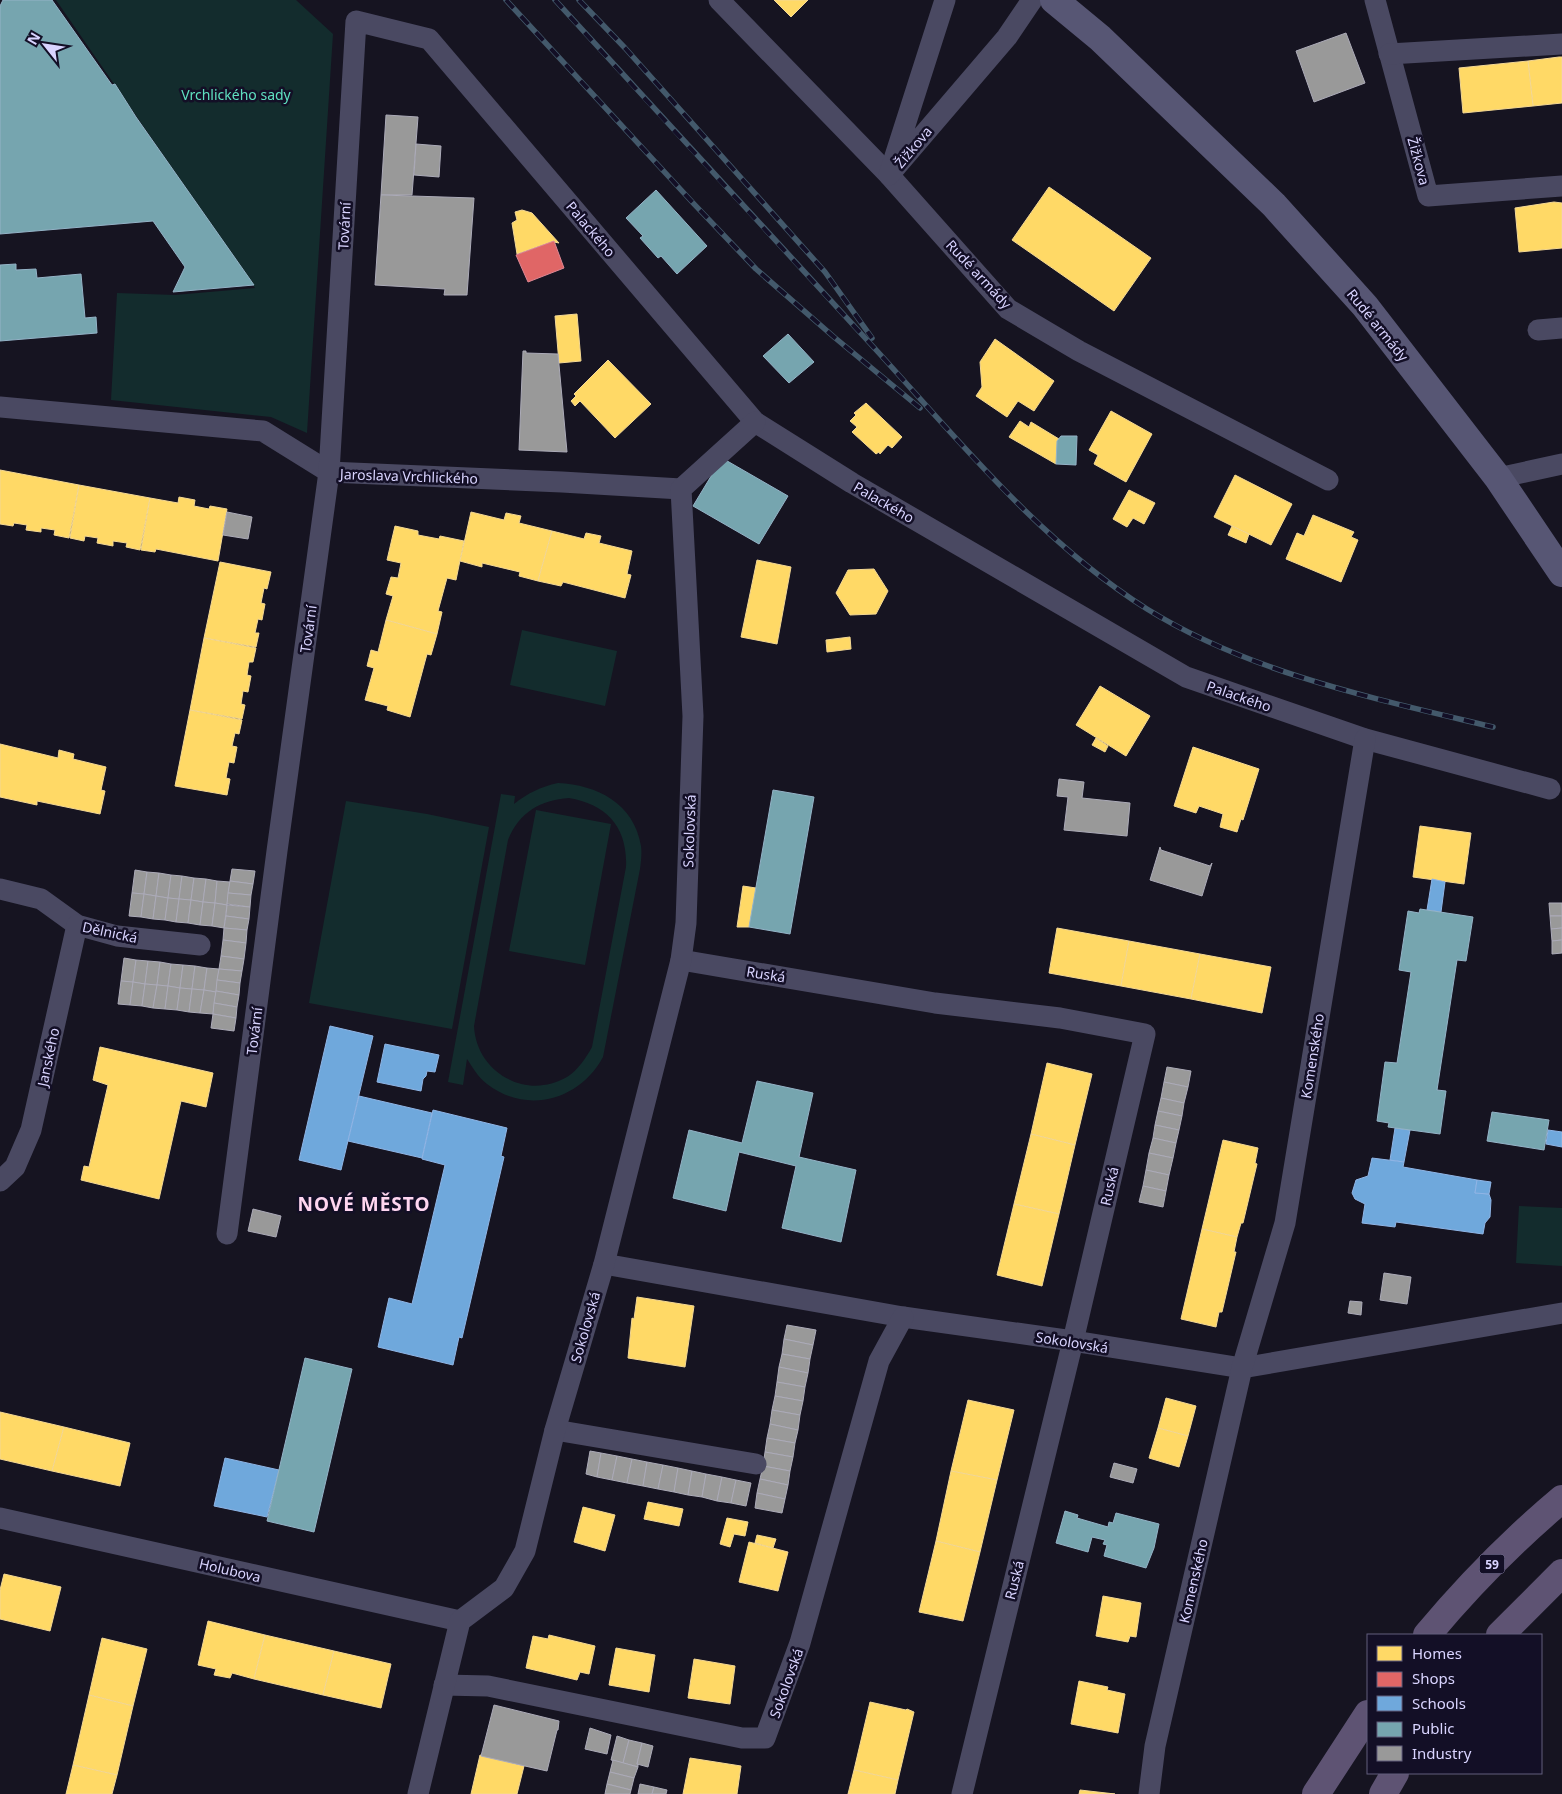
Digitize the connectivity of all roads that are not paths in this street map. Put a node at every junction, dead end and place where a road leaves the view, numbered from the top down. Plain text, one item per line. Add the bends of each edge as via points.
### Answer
1 (719, 0) edge
2 (945, 0) edge
3 (1032, 0) edge
4 (1054, 0) edge
5 (1375, 0) edge
6 (356, 21) joint
7 (1562, 44) edge
8 (1389, 54) junction
9 (889, 175) junction
10 (1562, 186) edge
11 (1562, 328) edge
12 (1538, 330) dead end
13 (0, 407) edge
14 (755, 422) junction
15 (1562, 464) edge
16 (329, 472) junction
17 (1498, 478) junction
18 (1328, 480) dead end
19 (681, 489) junction
20 (1562, 573) edge
21 (1365, 739) junction
22 (1550, 789) dead end
23 (0, 889) edge
24 (77, 925) junction
25 (200, 945) dead end
26 (681, 960) junction
27 (0, 1181) edge
28 (227, 1234) dead end
29 (604, 1264) junction
30 (1562, 1313) edge
31 (903, 1317) junction
32 (1073, 1341) junction
33 (1242, 1368) junction
34 (555, 1430) junction
35 (756, 1464) dead end
36 (1562, 1499) edge
37 (0, 1518) edge
38 (1562, 1573) edge
39 (460, 1621) junction
40 (1428, 1634) edge
41 (1501, 1634) edge
42 (444, 1685) junction
43 (1367, 1716) edge
44 (1394, 1774) edge
45 (418, 1794) edge
46 (962, 1794) edge
47 (1149, 1794) edge
48 (1316, 1794) edge
49 (1383, 1794) edge

1 - 9 street, Rudé armády
2 - 9 street, Žižkova
3 - 9 street, Žižkova via 1007,37
4 - 17 main road, Rudé armády via 1100,38 1274,205 1365,306
5 - 8 street, Žižkova
6 - 14 street, Palackého via 429,39
6 - 16 street, Tovární
7 - 8 street
8 - 10 street, Žižkova via 1428,196
9 - 18 street, Rudé armády via 1008,309 1079,351
11 - 12 street
13 - 16 street, Jaroslava Vrchlického via 263,431
14 - 19 street
14 - 21 street, Palackého via 852,483 1186,677
15 - 17 street
16 - 19 street, Jaroslava Vrchlického
16 - 28 street, Tovární
17 - 20 main road, Rudé armády
19 - 26 street, Sokolovská via 693,716 686,922
21 - 22 street, Palackého
21 - 33 street, Komenského via 1284,1222
23 - 24 street, Dělnická via 41,899
24 - 25 street, Dělnická via 117,936
24 - 27 street, Janského via 31,1130 14,1166
26 - 29 street, Sokolovská
26 - 32 street, Ruská via 1145,1034
29 - 31 street, Sokolovská
29 - 34 street, Sokolovská
30 - 33 street
31 - 32 street, Sokolovská
31 - 42 street, Sokolovská via 880,1361 800,1643 766,1738 742,1738 488,1686
32 - 33 street, Sokolovská
32 - 46 street, Ruská
33 - 47 street, Komenského via 1154,1746
34 - 35 street
34 - 39 street, Sokolovská via 526,1551 504,1588
36 - 40 main road, 59 via 1509,1546
37 - 39 street, Holubova
38 - 41 main road
39 - 42 street
42 - 45 street
43 - 48 main road
44 - 49 main road

